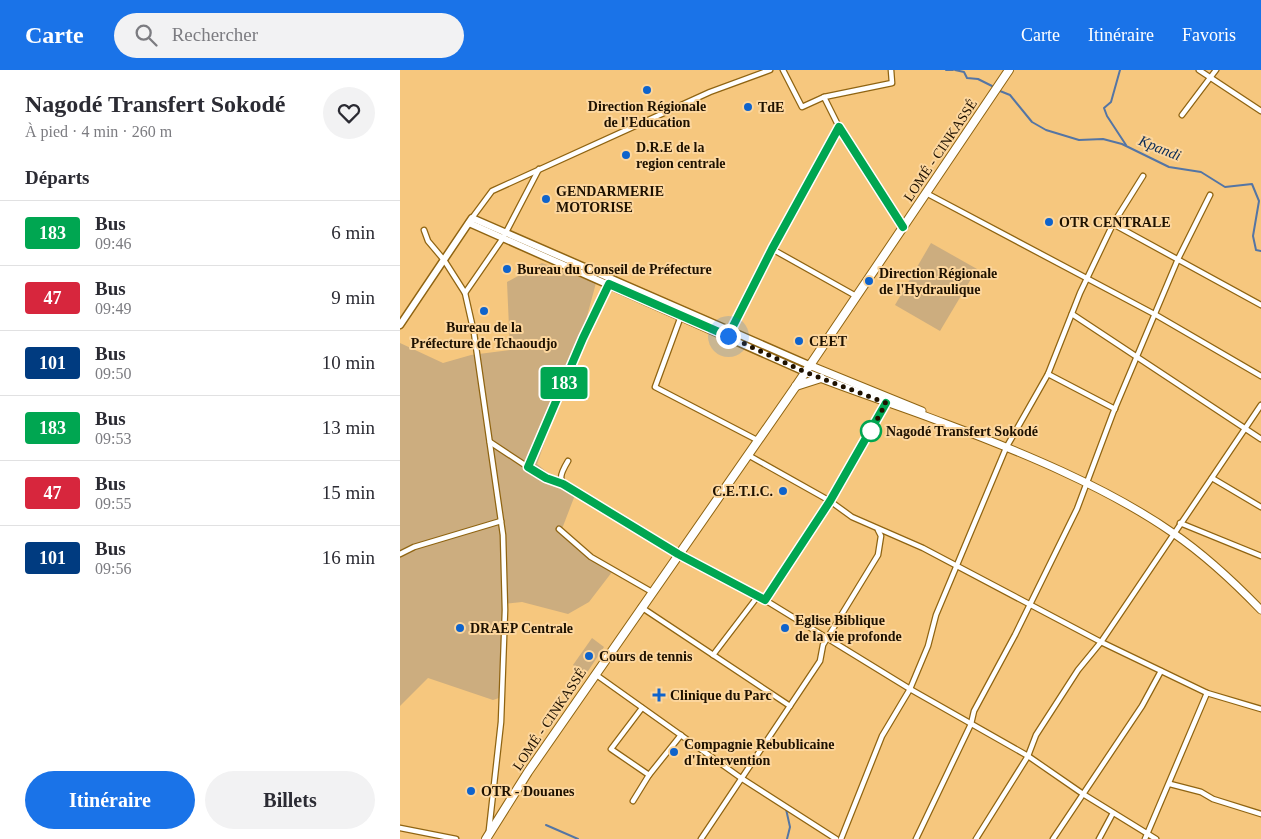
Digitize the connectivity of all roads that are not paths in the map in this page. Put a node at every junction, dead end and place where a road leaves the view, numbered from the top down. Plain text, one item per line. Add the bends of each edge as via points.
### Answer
1 (770, 70) edge
2 (783, 70) edge
3 (890, 70) edge
4 (1009, 70) edge
5 (1199, 70) edge
6 (1216, 70) edge
7 (1210, 78) junction
8 (824, 97) junction
9 (1261, 111) edge
10 (1182, 115) dead end
11 (839, 127) junction
12 (540, 168) junction
13 (1143, 176) dead end
14 (926, 193) junction
15 (1210, 195) dead end
16 (470, 220) junction
17 (1113, 224) junction
18 (903, 227) junction
19 (424, 230) dead end
20 (504, 235) junction
21 (772, 249) junction
22 (1178, 259) junction
23 (444, 260) junction
24 (1086, 278) junction
25 (609, 284) junction
26 (465, 293) junction
27 (856, 296) junction
28 (1261, 306) edge
29 (1072, 314) junction
30 (1156, 315) junction
31 (681, 316) junction
32 (400, 325) edge
33 (729, 334) junction
34 (1138, 358) junction
35 (807, 369) junction
36 (1048, 374) junction
37 (1261, 376) edge
38 (821, 378) junction
39 (796, 386) junction
40 (886, 403) junction
41 (1261, 405) edge
42 (1115, 409) junction
43 (942, 422) junction
44 (1245, 429) junction
45 (1261, 439) edge
46 (757, 440) junction
47 (490, 442) junction
48 (1006, 448) junction
49 (747, 455) junction
50 (568, 460) dead end
51 (528, 467) junction
52 (1212, 478) junction
53 (563, 484) junction
54 (1086, 484) junction
55 (830, 501) junction
56 (1261, 507) edge
57 (501, 520) junction
58 (1180, 523) junction
59 (559, 529) dead end
60 (878, 530) junction
61 (1173, 532) junction
62 (400, 554) edge
63 (678, 554) junction
64 (1261, 556) edge
65 (956, 566) junction
66 (652, 592) junction
67 (758, 596) junction
68 (765, 600) junction
69 (1030, 606) junction
70 (641, 607) junction
71 (1261, 610) edge
72 (828, 638) junction
73 (1101, 642) junction
74 (713, 655) junction
75 (1161, 671) junction
76 (595, 674) junction
77 (910, 689) junction
78 (1207, 693) junction
79 (790, 706) junction
80 (642, 708) junction
81 (1261, 709) edge
82 (971, 724) junction
83 (681, 735) junction
84 (1028, 756) junction
85 (649, 775) junction
86 (741, 778) junction
87 (1170, 784) junction
88 (1083, 794) junction
89 (633, 801) dead end
90 (1114, 813) junction
91 (1261, 814) edge
92 (400, 828) edge
93 (488, 836) edge
94 (1146, 836) edge
95 (456, 839) edge
96 (701, 839) edge
97 (836, 839) edge
98 (841, 839) edge
99 (916, 839) edge
100 (976, 839) edge
101 (1053, 839) edge
102 (1099, 839) edge
103 (1156, 839) edge

1 - 12 street via 710,92
2 - 8 street via 802,107
3 - 8 street via 892,83
4 - 14 highway, LOMÉ - CINKASSÉ
5 - 7 street
6 - 7 street
7 - 9 street
7 - 10 street
8 - 11 street
11 - 18 street
11 - 21 street
12 - 16 street via 492,191
12 - 20 street
13 - 17 street
14 - 18 highway, LOMÉ - CINKASSÉ
14 - 24 street
15 - 22 street
16 - 20 main road
16 - 23 main road
17 - 22 street
17 - 24 street
18 - 27 highway, LOMÉ - CINKASSÉ
19 - 23 street via 428,241
20 - 25 main road
20 - 26 street
20 - 33 main road
21 - 27 street
21 - 33 street
22 - 28 street
22 - 30 street
23 - 26 street
23 - 32 main road
24 - 29 street
24 - 30 street
25 - 31 main road
25 - 51 street
26 - 47 street
27 - 35 highway, LOMÉ - CINKASSÉ
29 - 34 street
29 - 36 street
30 - 34 street
30 - 37 street
31 - 33 main road
31 - 46 street via 654,387
33 - 35 main road
34 - 42 street
34 - 44 street
35 - 38 main road
35 - 39 highway, LOMÉ - CINKASSÉ
35 - 43 main road via 924,412
36 - 42 street
36 - 48 street
38 - 39 highway
38 - 40 main road
39 - 46 highway, LOMÉ - CINKASSÉ
40 - 43 main road
40 - 55 street
41 - 44 street
42 - 54 street
43 - 48 main road
44 - 45 street
44 - 52 street
46 - 49 highway, LOMÉ - CINKASSÉ
47 - 51 street
47 - 57 street
48 - 54 main road
48 - 65 street
49 - 55 street
49 - 63 highway, LOMÉ - CINKASSÉ
50 - 53 street via 561,476
51 - 53 street
52 - 56 street
52 - 58 street
53 - 63 street
54 - 61 main road
54 - 69 street
55 - 60 street
55 - 68 street
57 - 62 street
57 - 93 street via 505,610 501,722
58 - 61 street
58 - 64 street
59 - 66 street via 591,557
60 - 65 street via 890,532
60 - 72 street via 881,536 878,555
61 - 71 main road via 1229,577
61 - 73 street
63 - 66 highway, LOMÉ - CINKASSÉ
63 - 67 street
65 - 69 street
65 - 77 street
66 - 70 highway, LOMÉ - CINKASSÉ
67 - 68 street
67 - 74 street
68 - 72 street
69 - 73 street
69 - 82 street via 974,711
70 - 74 street
70 - 76 highway, LOMÉ - CINKASSÉ
72 - 77 street
72 - 79 street via 820,661
73 - 75 street
73 - 84 street via 1078,670 1036,735
74 - 79 street
75 - 78 street
75 - 88 street via 1142,706
76 - 80 street
76 - 93 highway, LOMÉ - CINKASSÉ
77 - 82 street
77 - 98 street via 882,736
78 - 81 street
78 - 87 street
79 - 86 street
80 - 83 street
80 - 85 street via 611,749
82 - 84 street
82 - 99 street
83 - 85 street
83 - 86 street
84 - 88 street
84 - 100 street
85 - 89 street
86 - 96 street
86 - 97 street
87 - 91 street
87 - 94 street
88 - 90 street
88 - 101 street
90 - 94 street
90 - 102 street
92 - 95 street
94 - 103 street

